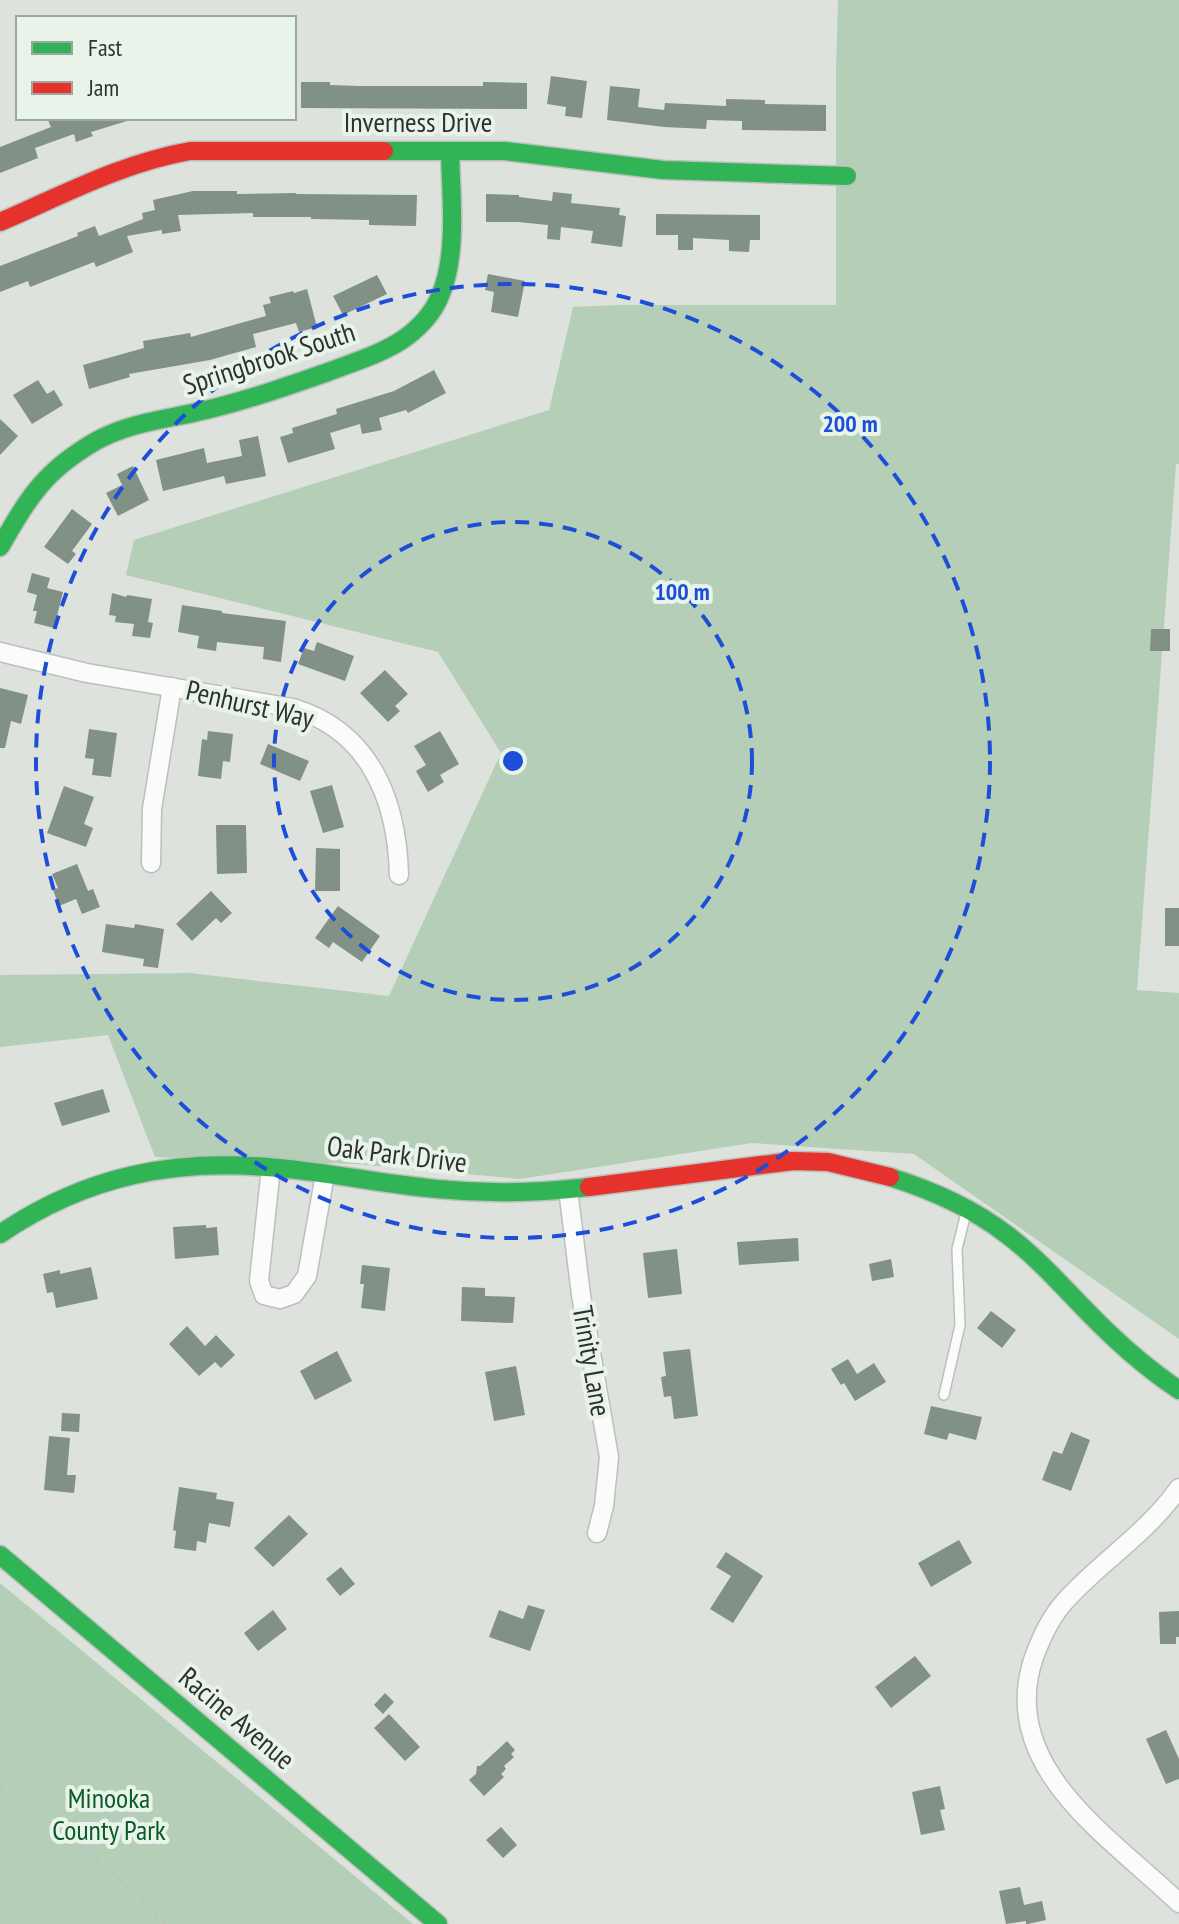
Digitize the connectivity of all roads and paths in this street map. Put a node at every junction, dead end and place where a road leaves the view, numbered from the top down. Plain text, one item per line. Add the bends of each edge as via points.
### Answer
1 (450, 152) junction
2 (847, 176) dead end
3 (0, 222) edge
4 (0, 547) edge
5 (0, 652) edge
6 (172, 687) junction
7 (151, 863) dead end
8 (399, 875) dead end
9 (271, 1167) junction
10 (325, 1174) junction
11 (568, 1189) junction
12 (967, 1209) junction
13 (0, 1234) edge
14 (1179, 1390) edge
15 (944, 1395) dead end
16 (1179, 1488) edge
17 (597, 1533) dead end
18 (0, 1555) edge
19 (0, 1787) edge
20 (1179, 1903) edge
21 (166, 1924) edge
22 (438, 1924) edge

1 - 2 street, Inverness Drive via 505,151 663,170
1 - 3 street, Inverness Drive via 163,154
1 - 4 street, Springbrook South via 447,271 442,292 417,328 396,344 283,388 98,439 45,478
5 - 6 street, Penhurst Way
6 - 7 street via 152,809
6 - 8 street, Penhurst Way via 303,711 327,721 351,741 386,797
9 - 10 street, Oak Park Drive
9 - 10 street via 259,1281 264,1295 280,1299 294,1294 307,1276
9 - 13 street, Oak Park Drive via 195,1165 129,1174 52,1203
10 - 11 street, Oak Park Drive via 477,1192
11 - 12 street, Oak Park Drive via 814,1161 904,1182
11 - 17 street, Trinity Lane via 609,1457
12 - 14 street, Oak Park Drive via 1010,1238 1128,1353
12 - 15 lane via 957,1249 960,1325
16 - 20 street via 1054,1615 1028,1674 1026,1698 1032,1738 1054,1781
18 - 22 street, Racine Avenue
19 - 21 path via 81,1846

